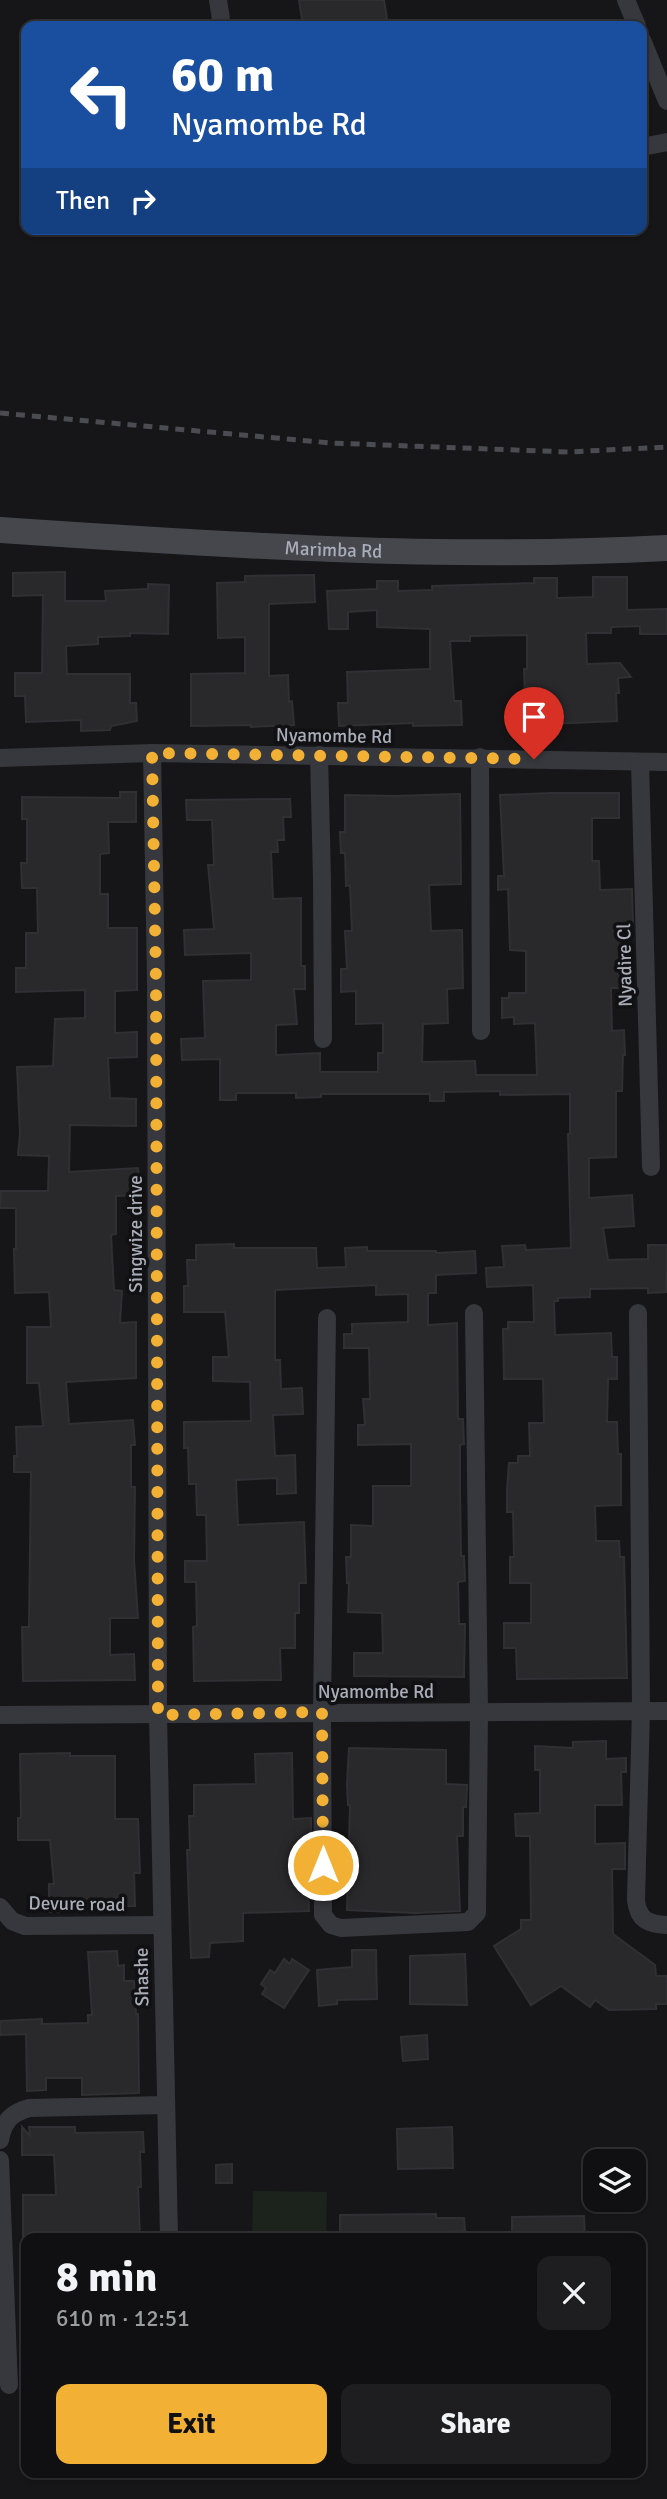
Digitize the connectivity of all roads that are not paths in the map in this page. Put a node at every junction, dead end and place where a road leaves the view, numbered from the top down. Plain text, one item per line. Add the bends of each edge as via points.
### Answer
1 (219, 0) edge
2 (626, 0) edge
3 (221, 21) edge
4 (634, 21) edge
5 (647, 52) edge
6 (667, 102) edge
7 (667, 142) edge
8 (647, 146) edge
9 (0, 530) edge
10 (667, 548) edge
11 (152, 753) junction
12 (319, 755) junction
13 (480, 757) junction
14 (0, 758) edge
15 (640, 762) junction
16 (667, 762) edge
17 (481, 1031) dead end
18 (323, 1039) dead end
19 (650, 1167) dead end
20 (474, 1313) dead end
21 (638, 1313) dead end
22 (327, 1318) dead end
23 (641, 1711) junction
24 (322, 1712) junction
25 (667, 1712) edge
26 (479, 1713) junction
27 (0, 1715) edge
28 (158, 1715) junction
29 (0, 1907) edge
30 (161, 1925) junction
31 (667, 1925) edge
32 (165, 2105) junction
33 (0, 2140) edge
34 (0, 2160) edge
35 (169, 2233) edge
36 (12, 2384) edge

1 - 3 street
2 - 4 street
5 - 6 street
7 - 8 street
9 - 10 street, Marimba Rd via 384,551
11 - 12 street, Nyamombe Rd
11 - 14 street, Nyamombe Rd
11 - 28 street, Singwize drive
12 - 13 street, Nyamombe Rd
12 - 18 street
13 - 15 street, Nyamombe Rd
13 - 17 street
15 - 16 street, Nyamombe Rd
15 - 19 street, Nyadire Cl
20 - 26 street
21 - 23 street
22 - 24 street
23 - 25 street, Nyamombe Rd
23 - 26 street, Nyamombe Rd
23 - 31 street via 637,1907 649,1924
24 - 26 street, Nyamombe Rd
24 - 26 street via 323,1916 341,1928 468,1923 477,1913
24 - 28 street, Nyamombe Rd
27 - 28 street, Nyamombe Rd
28 - 30 street, Shashe
29 - 30 street, Devure road via 12,1921 25,1926
30 - 32 street, Shashe
32 - 33 street via 29,2108 10,2116
32 - 35 street, Shashe
34 - 36 street

